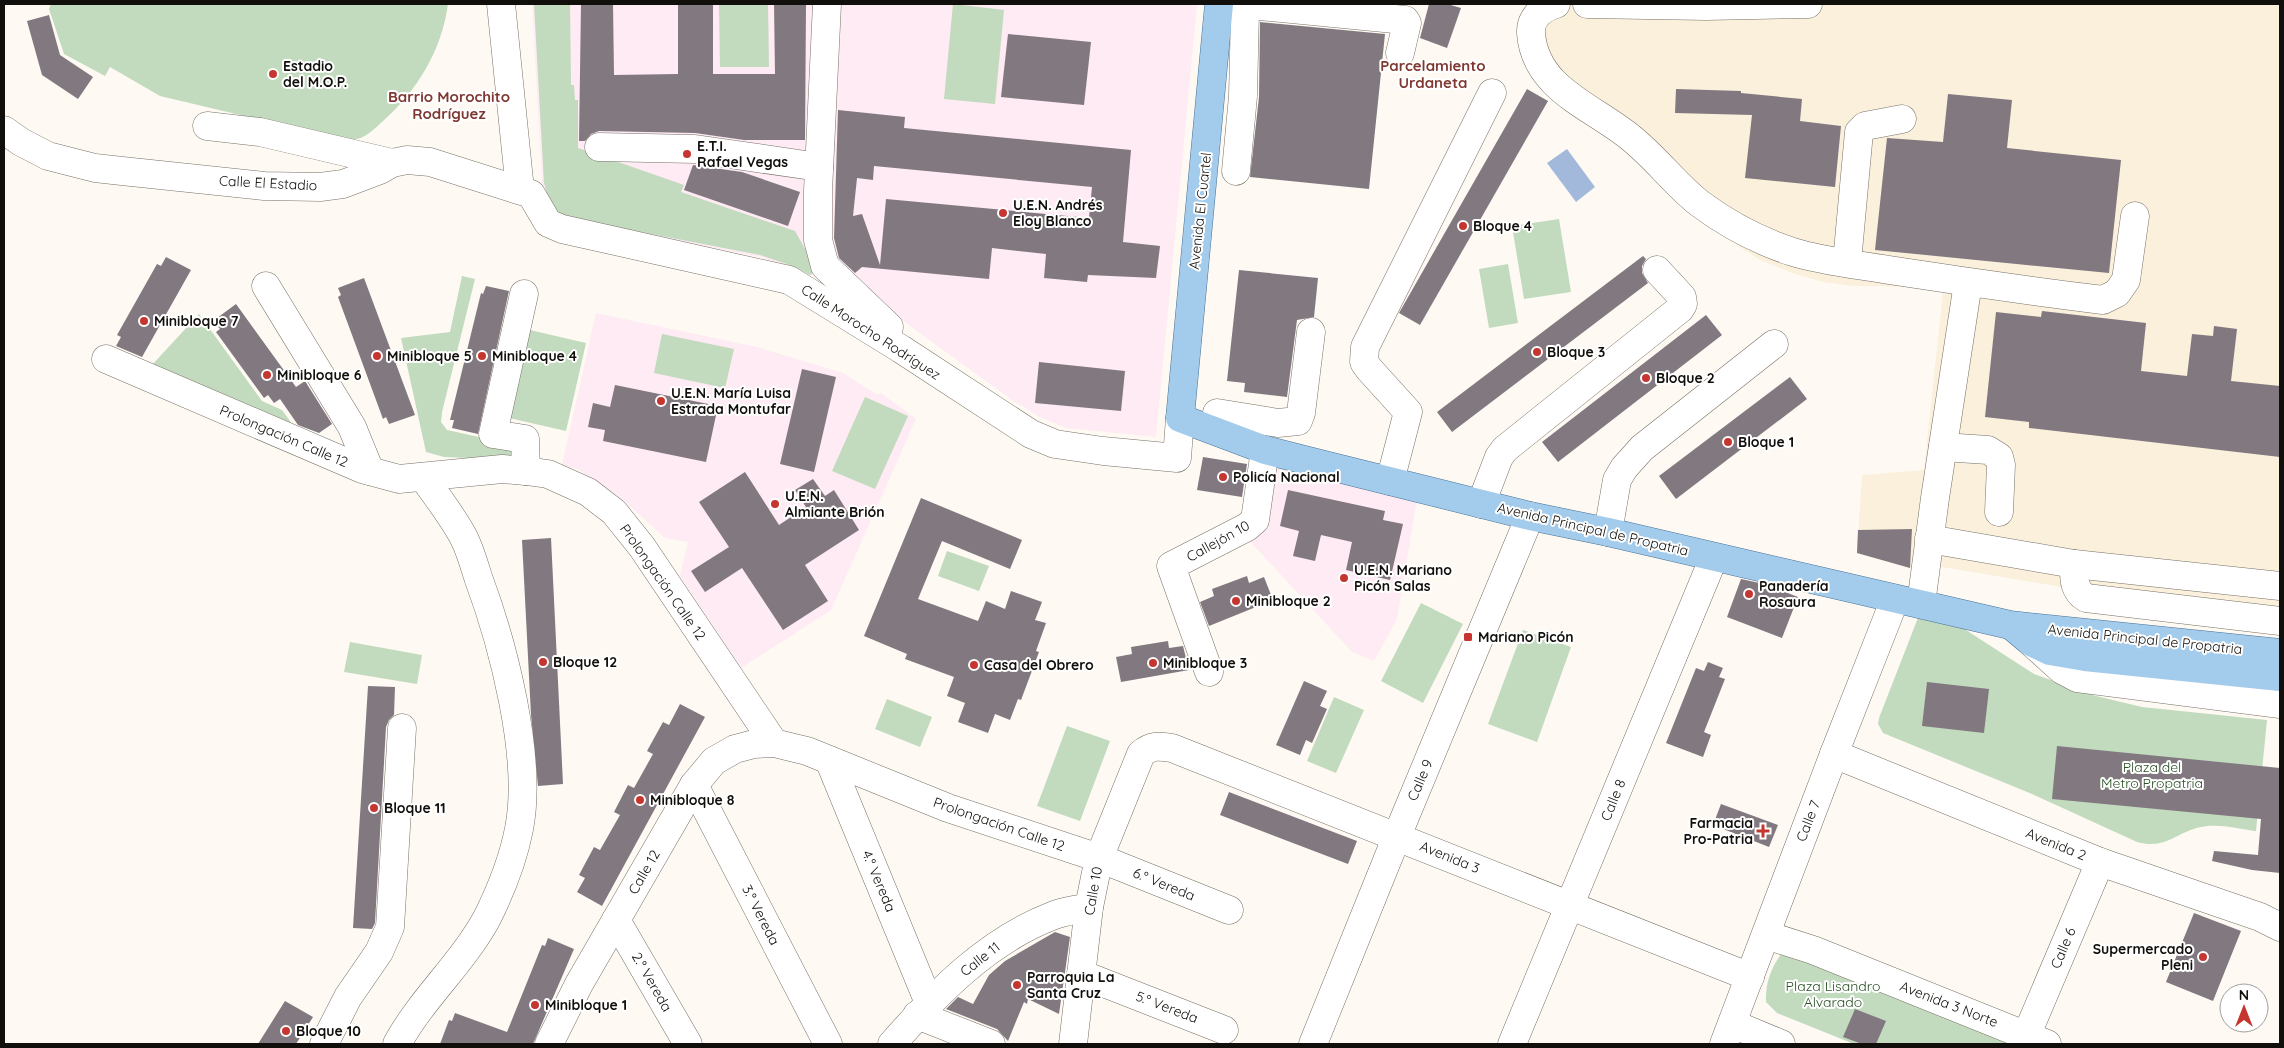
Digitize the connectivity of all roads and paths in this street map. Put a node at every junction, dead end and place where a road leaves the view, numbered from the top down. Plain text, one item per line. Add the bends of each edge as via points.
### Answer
1 (501, 4) edge
2 (827, 4) edge
3 (1219, 4) edge
4 (1556, 4) edge
5 (1587, 4) edge
6 (1808, 4) edge
7 (1400, 53) dead end
8 (1492, 93) dead end
9 (1211, 96) junction
10 (1243, 96) junction
11 (1902, 119) dead end
12 (206, 126) dead end
13 (4, 130) edge
14 (599, 147) dead end
15 (392, 163) junction
16 (820, 167) junction
17 (1236, 171) dead end
18 (526, 192) junction
19 (2135, 216) dead end
20 (1848, 262) junction
21 (1657, 270) dead end
22 (1968, 283) junction
23 (266, 286) dead end
24 (524, 294) dead end
25 (1311, 332) dead end
26 (1774, 344) dead end
27 (106, 359) dead end
28 (956, 386) junction
29 (1217, 413) dead end
30 (1180, 418) junction
31 (1278, 422) junction
32 (1943, 447) junction
33 (1269, 451) junction
34 (370, 471) junction
35 (526, 471) junction
36 (424, 478) junction
37 (1390, 481) junction
38 (1481, 504) junction
39 (1999, 512) dead end
40 (1530, 516) junction
41 (1608, 532) junction
42 (1929, 539) junction
43 (1714, 557) junction
44 (2074, 564) junction
45 (2280, 586) edge
46 (1908, 602) junction
47 (2280, 621) edge
48 (2010, 625) junction
49 (2031, 642) junction
50 (2280, 653) edge
51 (1209, 672) dead end
52 (2280, 677) edge
53 (2280, 704) edge
54 (402, 728) dead end
55 (774, 743) junction
56 (1148, 748) joint
57 (1834, 754) junction
58 (829, 760) junction
59 (694, 785) junction
60 (1397, 836) junction
61 (1099, 858) junction
62 (2100, 862) junction
63 (1569, 906) junction
64 (1089, 907) junction
65 (1229, 910) dead end
66 (616, 920) junction
67 (2280, 927) edge
68 (1766, 935) junction
69 (1081, 974) junction
70 (1750, 977) junction
71 (923, 1009) junction
72 (1224, 1030) dead end
73 (1728, 1034) edge
74 (2037, 1039) edge
75 (324, 1044) edge
76 (397, 1044) edge
77 (549, 1044) edge
78 (688, 1044) edge
79 (828, 1044) edge
80 (892, 1044) edge
81 (991, 1044) edge
82 (1073, 1044) edge
83 (1313, 1044) edge
84 (1512, 1044) edge
85 (1782, 1044) edge

1 - 18 street
2 - 16 street
3 - 9 main road, Avenida El Cuartel
4 - 20 street via 1546,7 1536,16 1531,29 1534,54 1542,71 1560,88 1630,137 1698,202 1743,232 1794,252
5 - 6 street
7 - 10 street via 1405,20 1252,4 1245,11
8 - 37 street via 1365,347 1364,362 1408,412
9 - 10 street
9 - 30 main road, Avenida El Cuartel
10 - 17 street
11 - 20 street via 1865,126 1859,132
12 - 15 street via 260,132
13 - 15 street, Calle El Estadio via 48,156 95,168 264,186 343,184
14 - 16 street via 695,149
15 - 18 street, Calle El Estadio via 407,160 430,162
16 - 28 street via 817,227 825,266
18 - 28 street, Calle Morocho Rodríguez via 548,223 562,229 789,280
19 - 22 street via 2126,280 2117,294 2103,300
20 - 22 street
21 - 38 street via 1682,297 1680,309 1505,449
22 - 32 street, Calle 7
23 - 34 street via 352,428
24 - 35 street via 493,434 525,439
25 - 31 street via 1300,418 1294,422
26 - 41 street via 1642,448 1624,468 1617,480
27 - 34 street, Prolongación Calle 12
28 - 30 street, Calle Morocho Rodríguez via 1031,434 1055,444 1094,450 1177,458
29 - 31 street
30 - 33 main road, Avenida Principal de Propatria
31 - 33 street
32 - 39 street via 1988,450 1999,456
32 - 42 street, Calle 7
33 - 37 main road, Avenida Principal de Propatria
33 - 51 street, Callejón 10 via 1255,520 1171,566
34 - 36 street, Prolongación Calle 12 via 399,479
35 - 36 street, Prolongación Calle 12 via 502,469
35 - 55 street, Prolongación Calle 12 via 565,480 588,492 614,512 642,547
36 - 76 street via 464,538 494,618 515,711 522,793 520,827 504,882 461,959
37 - 38 main road, Avenida Principal de Propatria
38 - 40 main road, Avenida Principal de Propatria
40 - 41 main road, Avenida Principal de Propatria
40 - 60 street, Calle 9
41 - 43 main road, Avenida Principal de Propatria
42 - 44 street
42 - 46 street, Calle 7
43 - 46 main road, Avenida Principal de Propatria
43 - 63 street, Calle 8
44 - 45 street
44 - 47 street via 2076,588 2086,598
46 - 48 main road, Avenida Principal de Propatria
46 - 57 street, Calle 7
48 - 49 main road, Avenida Principal de Propatria
48 - 50 main road, Avenida Principal de Propatria
49 - 52 main road, Avenida Principal de Propatria via 2050,651 2085,658
49 - 53 street, Avenida Principal de Propatria via 2062,670 2077,678
54 - 75 street via 390,927 379,952 348,997
55 - 58 street, Prolongación Calle 12
55 - 59 street, Calle 12 via 735,749 714,761
56 - 60 street, Avenida 3 via 1172,748
56 - 61 street, Calle 10 via 1142,754
57 - 62 street, Avenida 2
57 - 68 street, Calle 7
58 - 61 street, Prolongación Calle 12 via 948,808
58 - 71 street, 4.° Vereda
59 - 66 street, Calle 12
59 - 79 street, 3.° Vereda
60 - 63 street, Avenida 3
60 - 83 street, Calle 9
61 - 64 street, Calle 10
61 - 65 street, 6.° Vereda
62 - 67 street, Avenida 2
62 - 74 street, Calle 6
63 - 70 street, Avenida 3
63 - 84 street, Calle 8
64 - 69 street, Calle 10
64 - 71 street, Calle 11 via 1053,915 1009,937 958,976
66 - 77 street, Calle 12
66 - 78 street, 2.° Vereda
68 - 70 street, Calle 7
68 - 74 street, Avenida 3 Norte via 1813,950
69 - 72 street, 5.° Vereda
69 - 82 street, Calle 10
70 - 73 street, Calle 7
71 - 80 street, Calle 11
71 - 81 street
73 - 85 street

